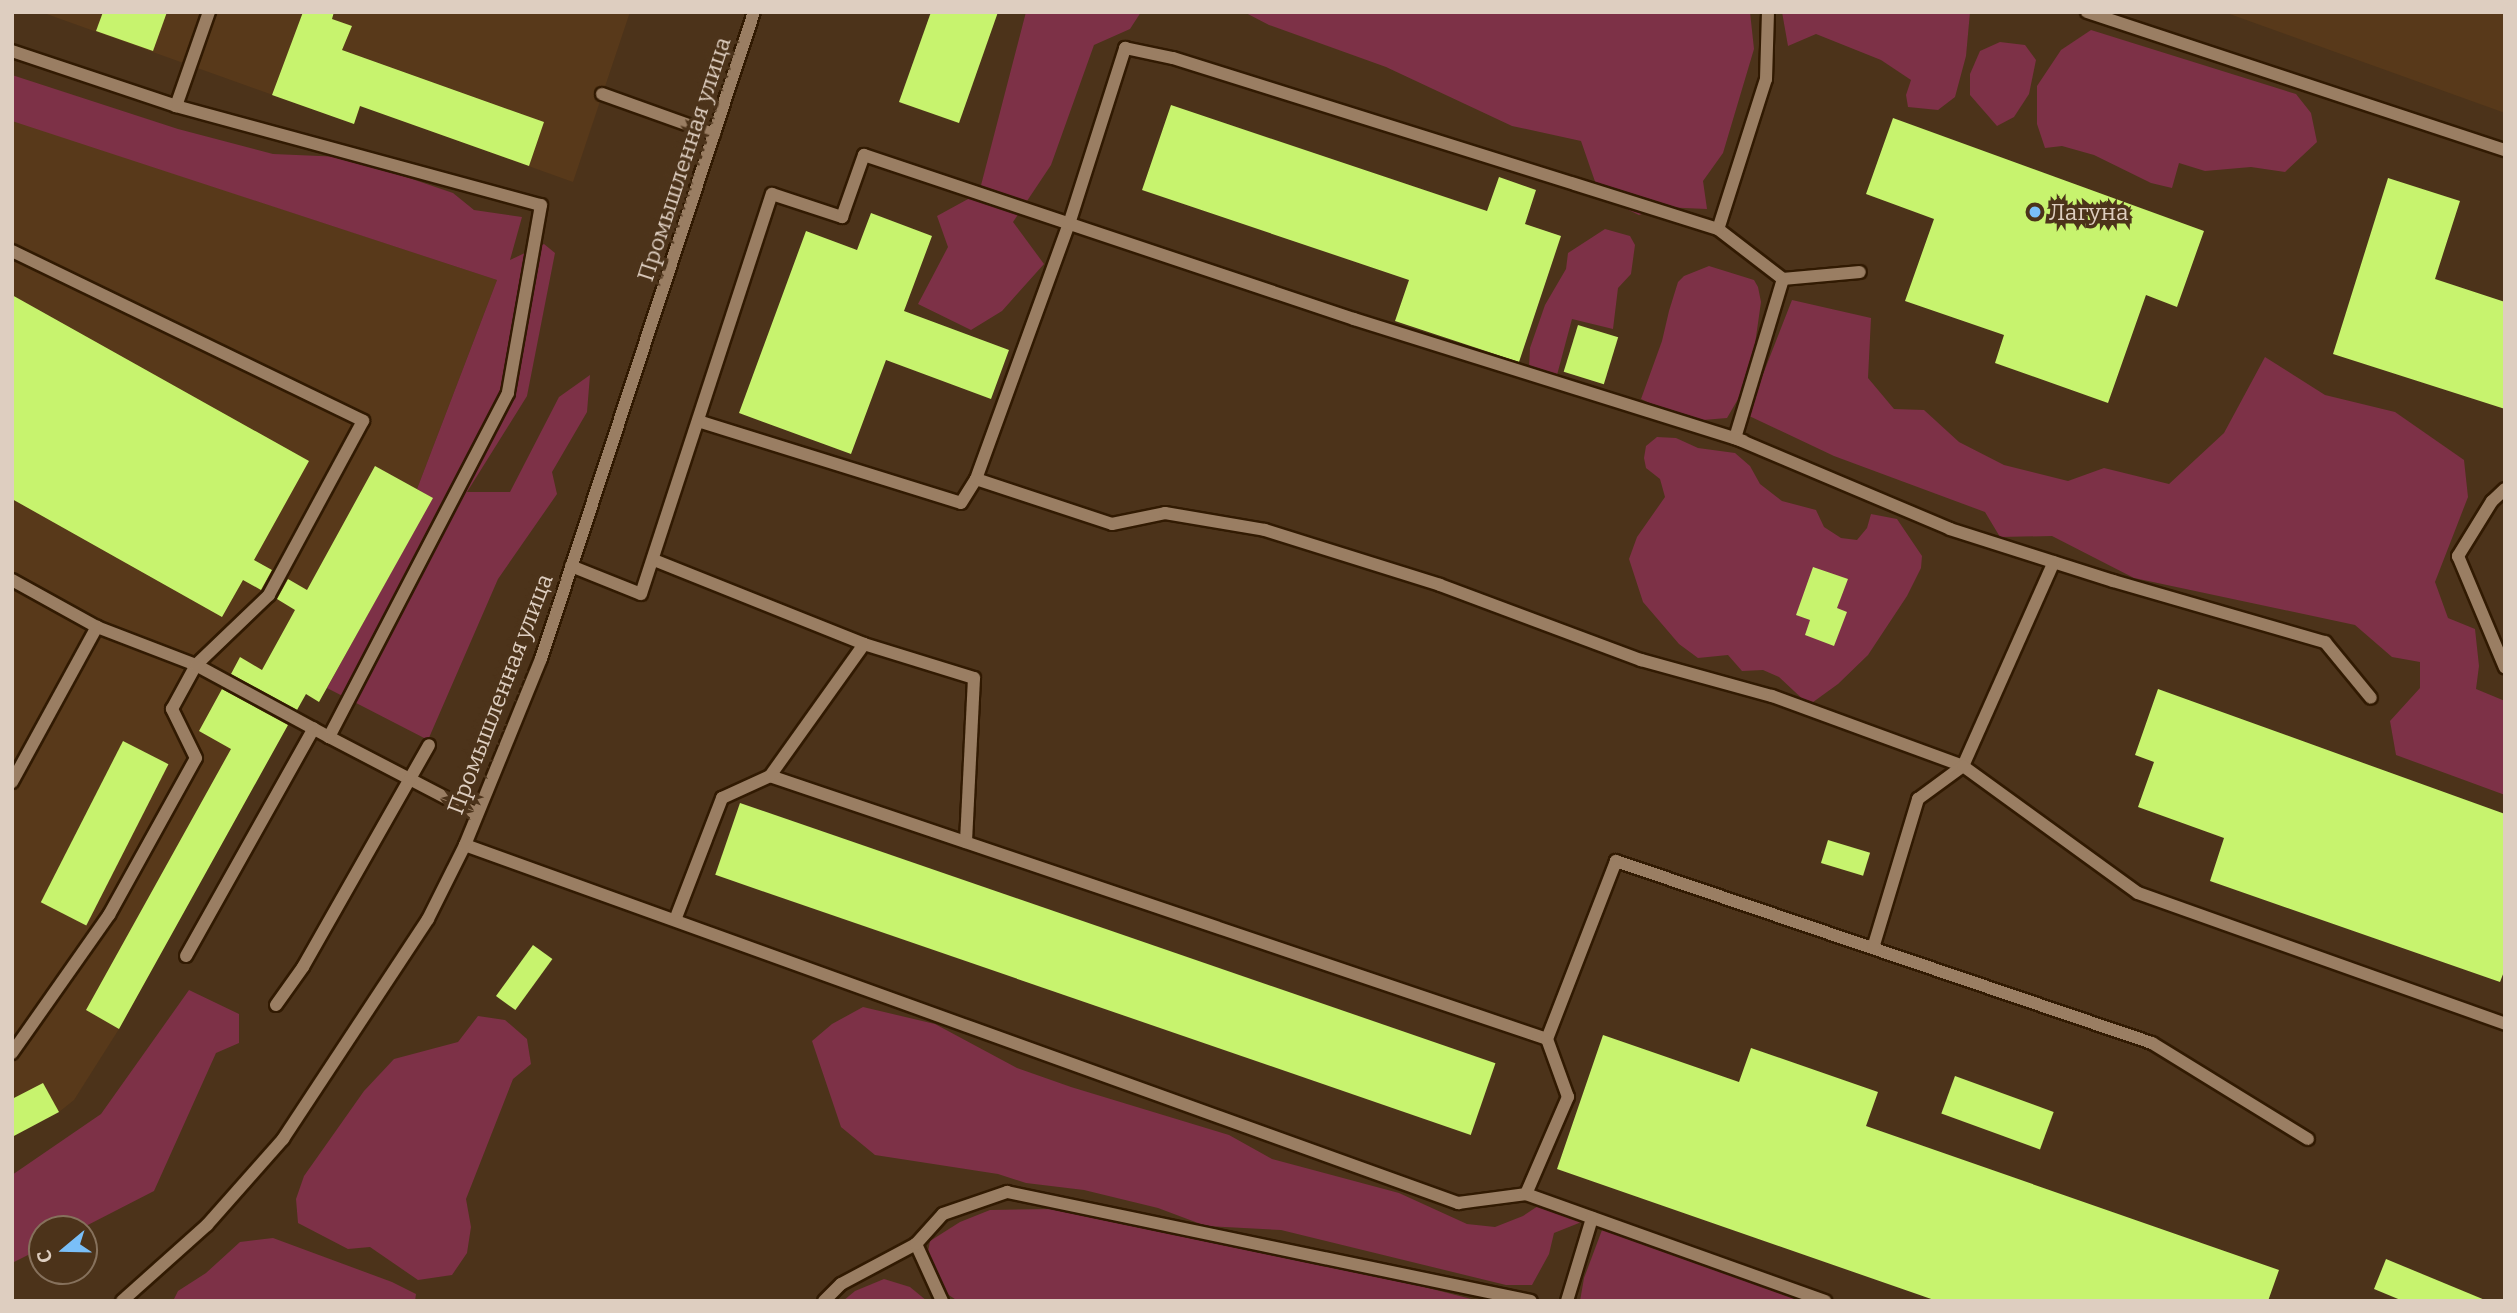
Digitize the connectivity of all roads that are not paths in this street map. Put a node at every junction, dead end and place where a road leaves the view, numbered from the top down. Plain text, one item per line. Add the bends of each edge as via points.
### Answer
1 (209, 12) edge
2 (754, 12) edge
3 (1768, 12) edge
4 (2087, 12) edge
5 (12, 51) edge
6 (602, 94) dead end
7 (176, 106) junction
8 (714, 134) junction
9 (2505, 150) edge
10 (1069, 224) junction
11 (1718, 229) junction
12 (12, 251) edge
13 (1860, 272) dead end
14 (1783, 279) junction
15 (698, 421) junction
16 (1743, 441) junction
17 (976, 479) junction
18 (2505, 489) edge
19 (654, 560) junction
20 (2054, 562) junction
21 (571, 566) junction
22 (12, 580) edge
23 (97, 627) junction
24 (864, 644) junction
25 (196, 665) junction
26 (2505, 668) edge
27 (2371, 698) dead end
28 (314, 728) junction
29 (329, 737) junction
30 (429, 745) dead end
31 (1963, 766) junction
32 (770, 776) junction
33 (410, 779) junction
34 (12, 782) edge
35 (477, 814) junction
36 (965, 842) junction
37 (465, 845) junction
38 (675, 920) junction
39 (1873, 948) junction
40 (186, 956) dead end
41 (276, 1005) dead end
42 (2505, 1024) edge
43 (1547, 1039) junction
44 (12, 1053) edge
45 (2308, 1139) dead end
46 (1526, 1194) junction
47 (1592, 1218) junction
48 (916, 1244) junction
49 (122, 1301) edge
50 (824, 1301) edge
51 (942, 1301) edge
52 (1531, 1301) edge
53 (1567, 1301) edge
54 (1825, 1301) edge

1 - 7 street
2 - 8 street, Промышленная улица
3 - 11 street via 1766,79
4 - 9 street
5 - 7 street
6 - 8 street
7 - 29 street via 541,205 508,393
8 - 21 street, Промышленная улица
10 - 11 street via 1125,48 1173,58
10 - 15 street via 864,155 842,217 772,194
10 - 16 street
10 - 17 street
11 - 14 street
12 - 25 street via 363,421 270,595
13 - 14 street
14 - 16 street via 1735,438
15 - 17 street via 961,503
15 - 19 street
16 - 20 street via 1950,529
17 - 31 street via 1112,524 1165,513 1265,530 1440,586 1642,660 1772,696
18 - 26 street via 2492,501 2458,556
19 - 21 street via 641,594
19 - 24 street
20 - 27 street via 2325,642
20 - 31 street
21 - 35 street, Промышленная улица via 541,659
22 - 23 street
23 - 25 street
23 - 34 street
24 - 32 street
24 - 36 street via 974,678
25 - 28 street
25 - 44 street via 172,709 196,758 109,915
28 - 29 street
28 - 40 street
29 - 33 street
30 - 33 street
31 - 39 street via 1918,799
31 - 42 street via 2138,893
32 - 36 street
32 - 38 street via 722,798
33 - 35 street
33 - 41 street via 303,967
35 - 37 street, Промышленная улица
36 - 43 street
37 - 38 street
37 - 49 street, Промышленная улица via 428,919 283,1139 206,1225
38 - 46 street via 1458,1202
39 - 43 street via 1616,861
39 - 45 street via 2152,1043
43 - 46 street via 1568,1097
46 - 47 street
47 - 53 street
47 - 54 street
48 - 50 street via 841,1284
48 - 51 street
48 - 52 street via 943,1214 1007,1192

